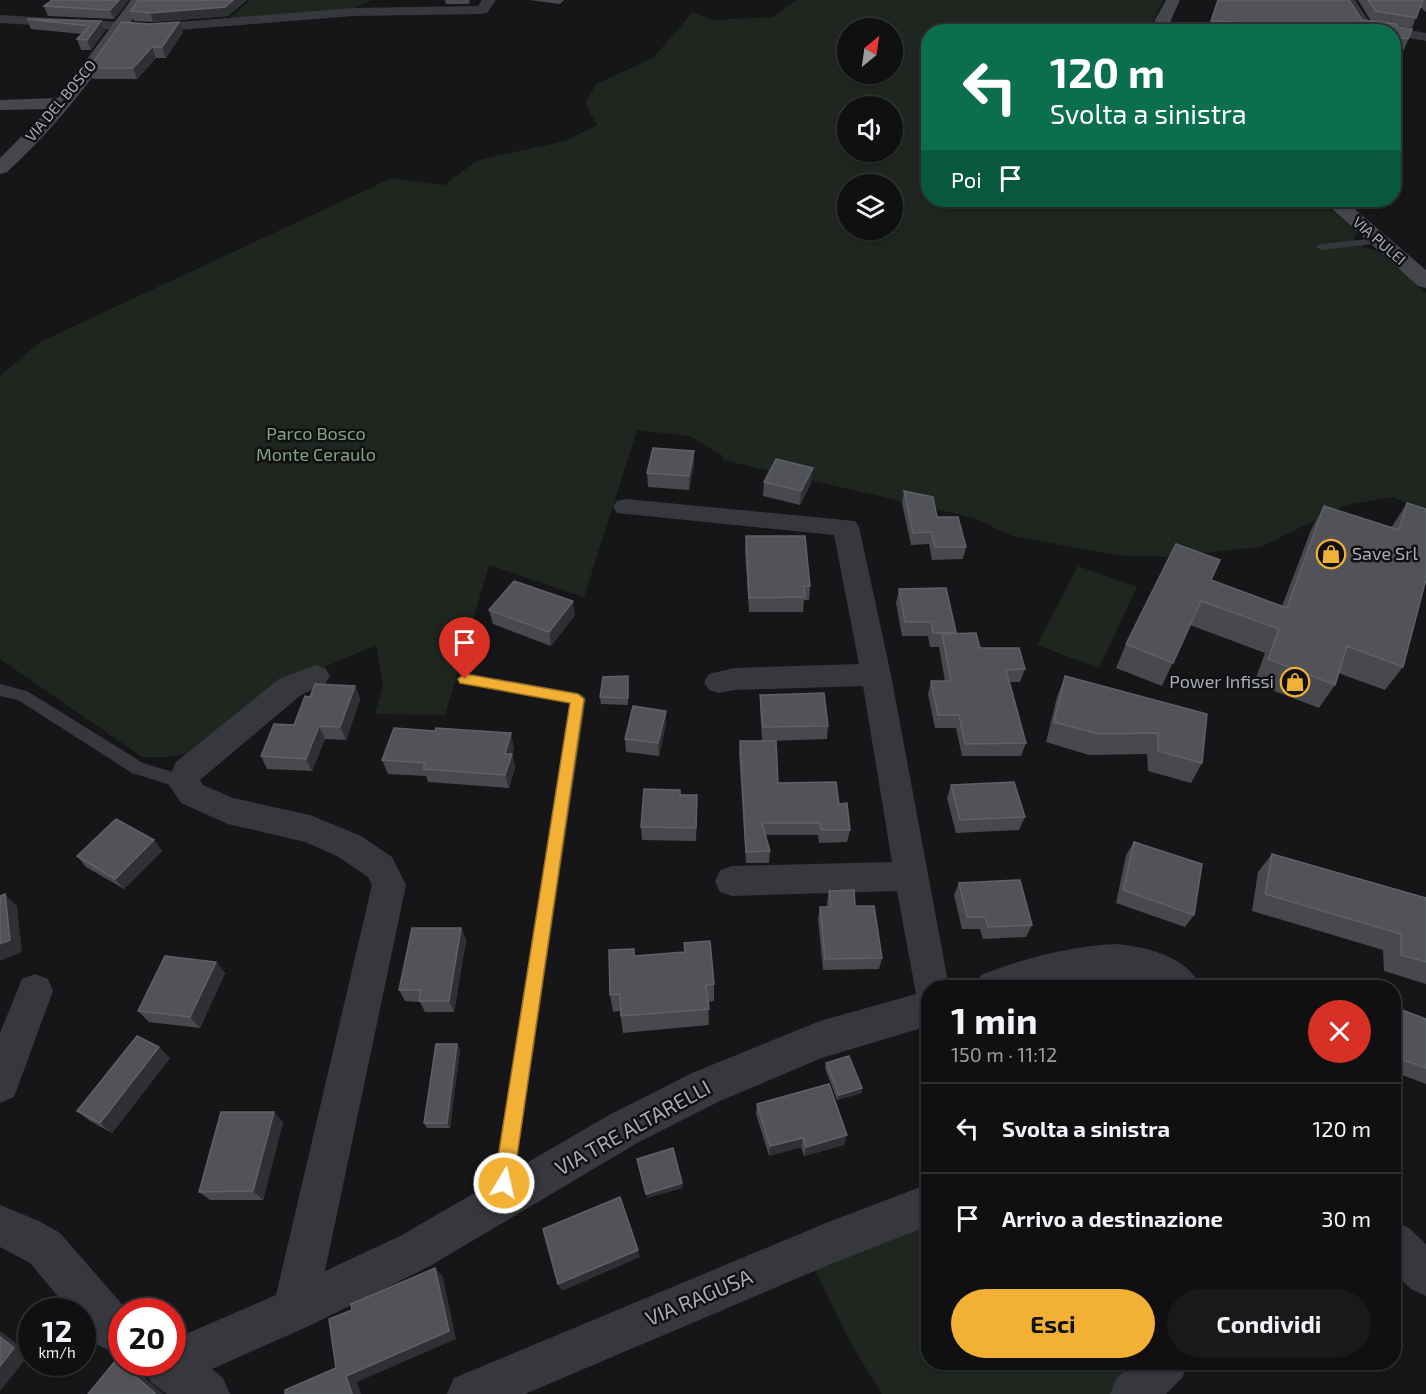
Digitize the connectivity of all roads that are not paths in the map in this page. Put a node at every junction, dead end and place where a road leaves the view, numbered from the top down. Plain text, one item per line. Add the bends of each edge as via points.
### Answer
1 (138, 0) edge
2 (1173, 0) edge
3 (1348, 0) edge
4 (486, 5) edge
5 (0, 19) edge
6 (1163, 24) edge
7 (1364, 24) edge
8 (120, 28) junction
9 (1401, 34) edge
10 (1426, 37) edge
11 (63, 103) junction
12 (0, 105) edge
13 (0, 168) edge
14 (1340, 207) edge
15 (1379, 241) junction
16 (1322, 247) dead end
17 (1426, 282) edge
18 (626, 507) dead end
19 (876, 675) junction
20 (315, 676) dead end
21 (465, 679) dead end
22 (718, 682) dead end
23 (0, 690) edge
24 (183, 782) junction
25 (912, 876) junction
26 (732, 880) dead end
27 (931, 980) edge
28 (1021, 980) edge
29 (1172, 980) edge
30 (35, 991) dead end
31 (921, 1010) edge
32 (0, 1083) edge
33 (501, 1203) junction
34 (921, 1208) edge
35 (0, 1227) edge
36 (1401, 1250) edge
37 (1426, 1275) edge
38 (295, 1309) junction
39 (108, 1322) edge
40 (186, 1355) edge
41 (1158, 1370) edge
42 (182, 1376) edge
43 (207, 1394) edge
44 (470, 1394) edge
45 (1133, 1394) edge

1 - 8 street, VIA DEL BOSCO
2 - 6 street
3 - 7 street
4 - 8 street
5 - 8 street
8 - 11 street, VIA DEL BOSCO
9 - 10 street
11 - 12 street
11 - 13 street, VIA DEL BOSCO
14 - 15 street, VIA PULEI
15 - 16 lane
15 - 17 street, VIA PULEI
18 - 19 street via 846,527
19 - 22 street
19 - 25 street
20 - 24 street via 290,687 187,771
21 - 33 lane via 578,699
23 - 24 lane via 22,695 138,768
24 - 38 street via 192,794 228,810 310,830 350,846 380,867 389,885
25 - 26 street
25 - 27 street
28 - 29 street via 1099,960 1128,961 1156,969
30 - 32 street
31 - 33 street, VIA TRE ALTARELLI via 820,1040 706,1087 625,1128
33 - 38 street, VIA TRE ALTARELLI via 415,1251
34 - 44 street, VIA RAGUSA
35 - 39 street via 45,1248
36 - 37 street
38 - 40 street, VIA TRE ALTARELLI
41 - 45 street
42 - 43 street, VIA TRE ALTARELLI

